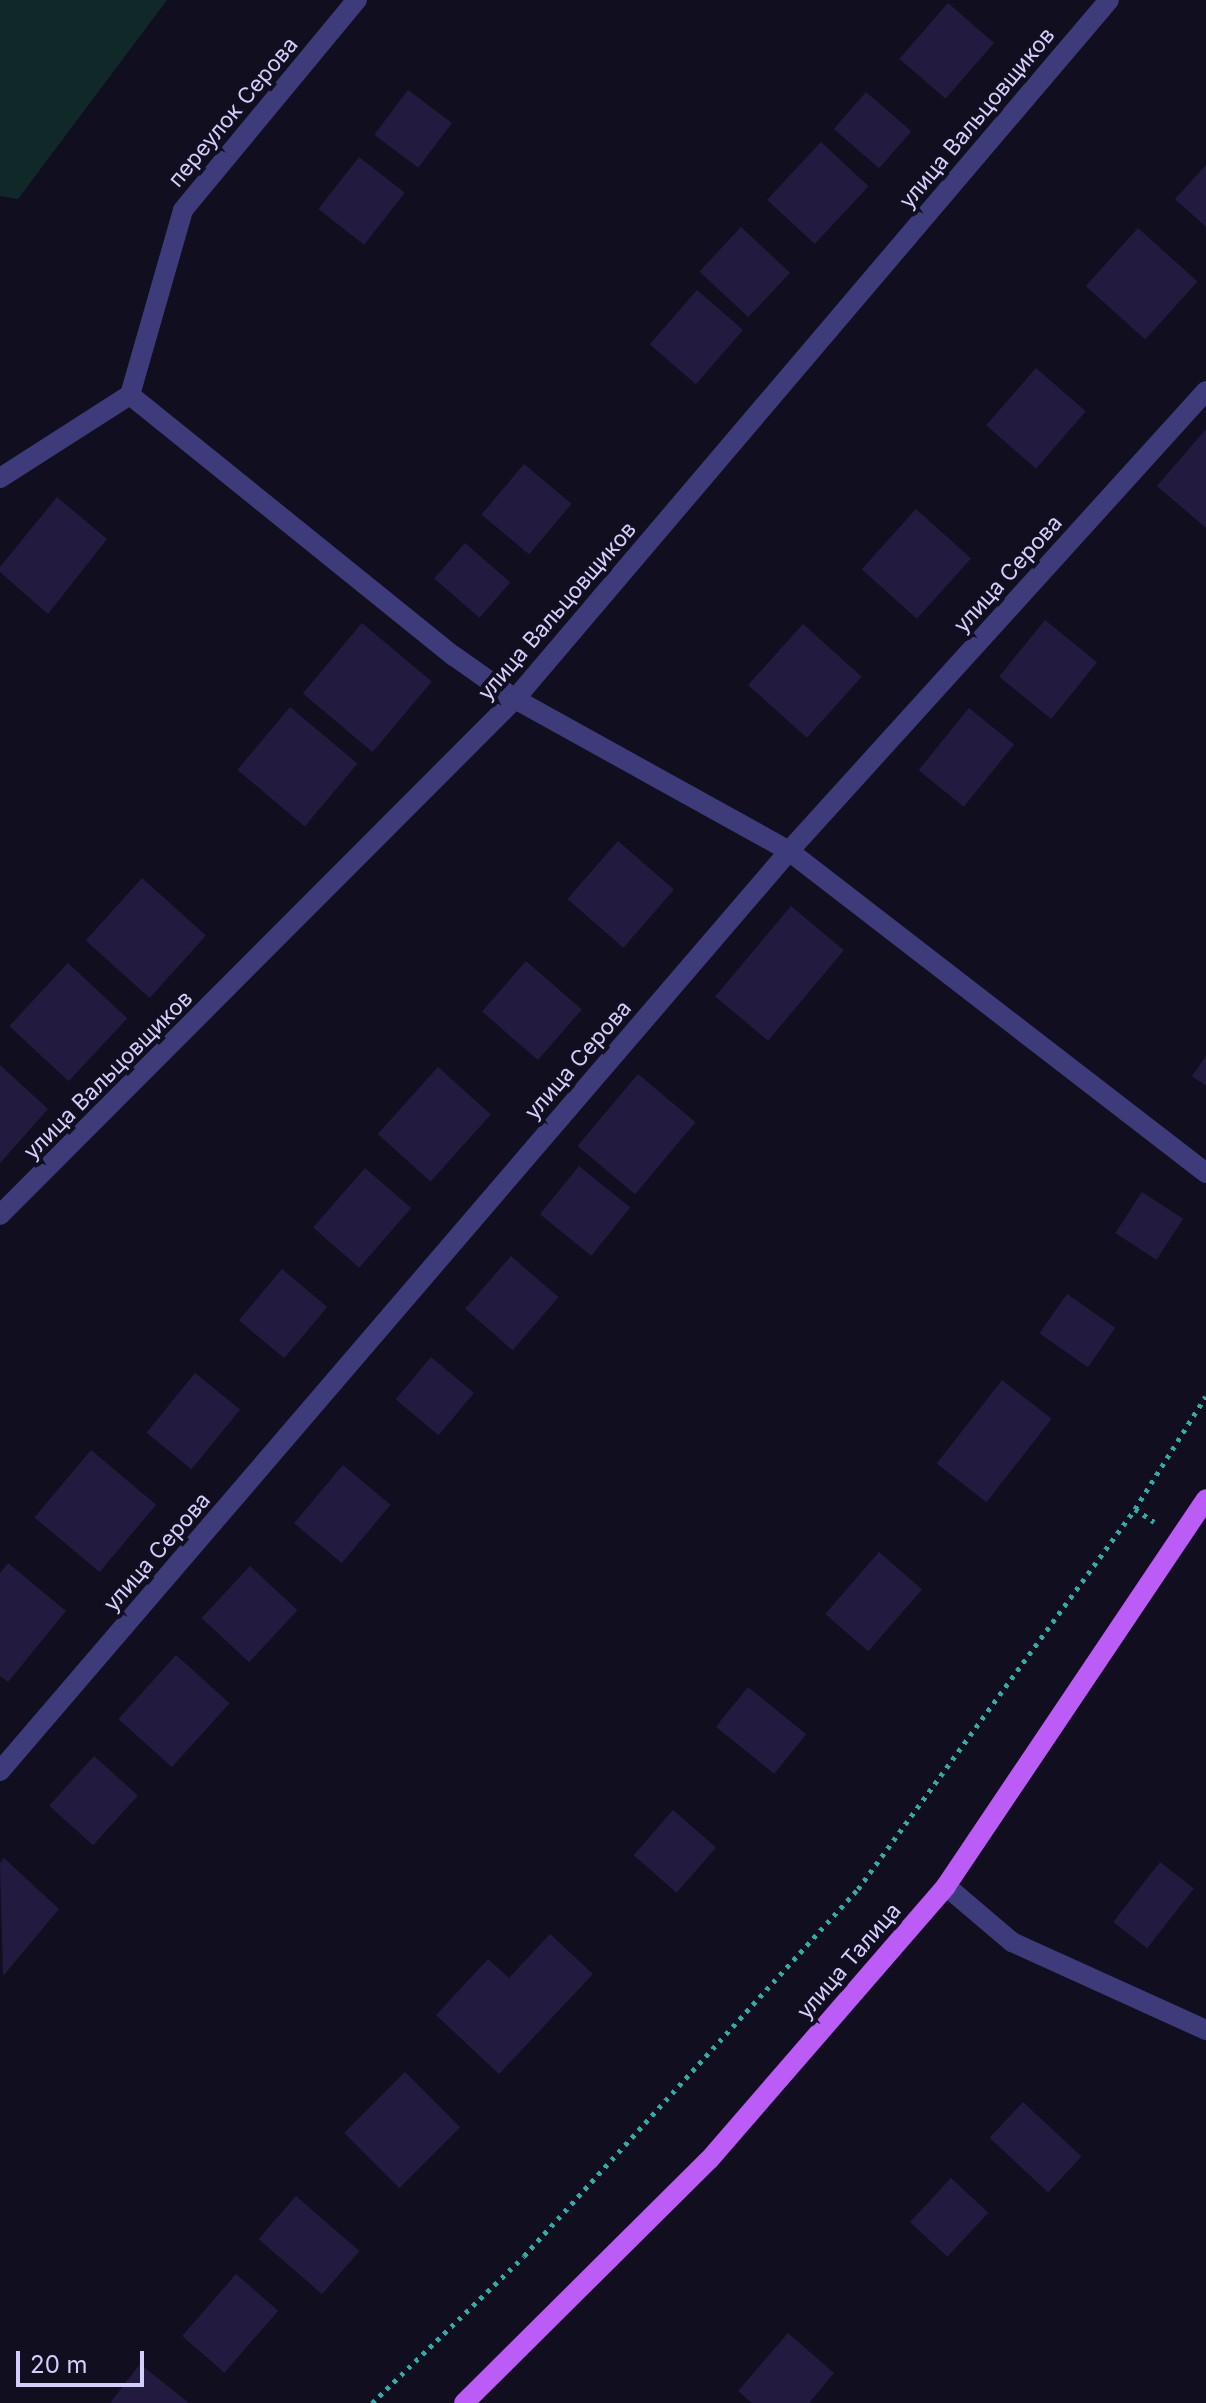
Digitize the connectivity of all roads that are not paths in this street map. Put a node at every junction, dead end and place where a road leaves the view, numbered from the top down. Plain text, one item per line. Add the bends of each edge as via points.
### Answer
1 (357, 0) edge
2 (1109, 0) edge
3 (1206, 391) edge
4 (130, 395) junction
5 (0, 478) edge
6 (515, 699) junction
7 (789, 851) junction
8 (1206, 1173) edge
9 (0, 1215) edge
10 (1206, 1499) edge
11 (0, 1771) edge
12 (946, 1886) junction
13 (1206, 2030) edge
14 (464, 2403) edge

1 - 4 street, переулок Серова via 183,210
2 - 6 street, улица Вальцовщиков
3 - 7 street, улица Серова
4 - 5 street
4 - 6 street via 454,656
6 - 7 street
6 - 9 street, улица Вальцовщиков
7 - 8 street
7 - 11 street, улица Серова
10 - 12 main road, улица Талица
12 - 13 street via 1012,1942
12 - 14 main road, улица Талица via 709,2160

